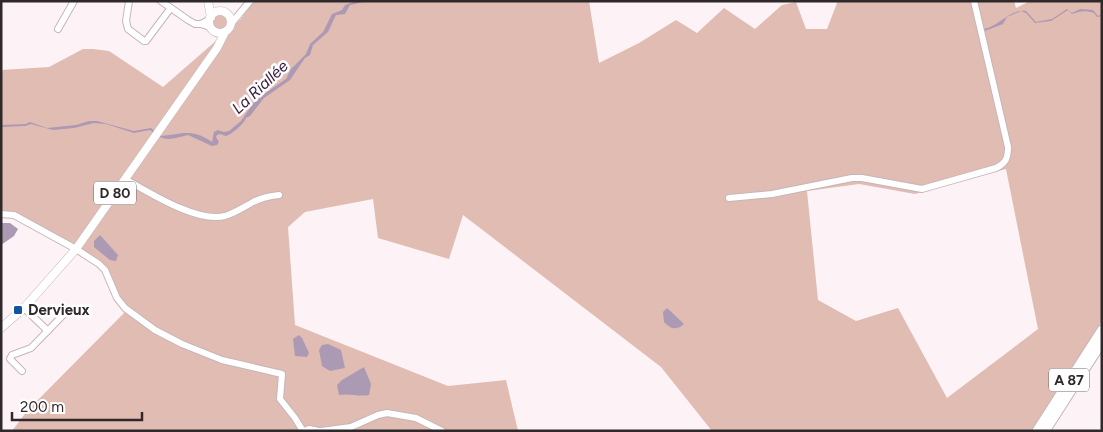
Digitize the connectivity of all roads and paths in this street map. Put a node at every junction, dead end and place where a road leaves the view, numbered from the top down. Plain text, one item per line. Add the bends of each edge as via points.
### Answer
1 (74, 1) edge
2 (130, 1) edge
3 (161, 1) edge
4 (209, 1) edge
5 (250, 1) edge
6 (974, 1) edge
7 (170, 9) junction
8 (221, 11) junction
9 (230, 20) junction
10 (211, 24) junction
11 (58, 29) dead end
12 (225, 32) junction
13 (217, 48) junction
14 (125, 179) junction
15 (279, 194) dead end
16 (728, 198) dead end
17 (1, 214) edge
18 (76, 249) junction
19 (24, 308) junction
20 (64, 310) dead end
21 (1, 328) edge
22 (1102, 330) edge
23 (48, 331) junction
24 (1102, 342) edge
25 (22, 372) dead end
26 (304, 431) edge
27 (320, 431) edge
28 (442, 431) edge
29 (1037, 431) edge
30 (1045, 431) edge

1 - 11 street
2 - 7 street via 126,25 144,41
3 - 7 street
4 - 8 main road
4 - 10 main road
5 - 9 street via 241,13
6 - 16 street via 1008,147 1004,164 922,188 852,178 772,194
7 - 10 street via 195,24
8 - 9 main road
8 - 10 main road via 215,13
9 - 12 main road
10 - 12 main road via 219,33
10 - 13 main road
12 - 13 main road, D 80
13 - 14 main road, D 80
14 - 15 street via 185,210 212,218 226,216 260,199
14 - 18 main road, D 80
17 - 18 street via 14,215
18 - 19 main road, D 80
18 - 26 street via 105,270 125,308 155,330 222,360 282,374 280,400
19 - 21 main road, D 80
19 - 23 street
20 - 23 street via 66,312
22 - 29 highway, A 87
23 - 25 street via 31,348 12,355 10,359
24 - 30 highway, A 87
26 - 27 street
27 - 28 street via 351,427 387,413 416,418

